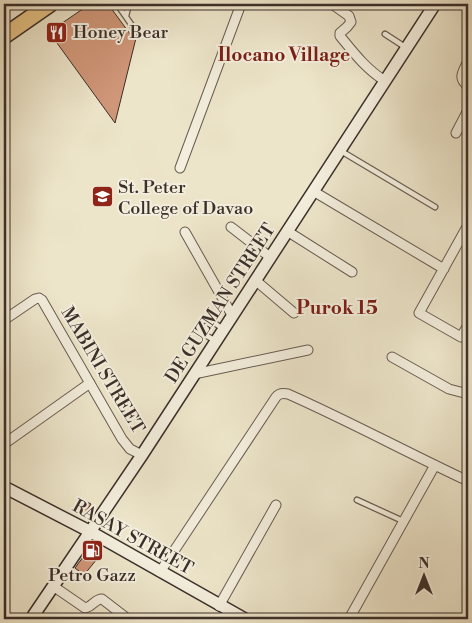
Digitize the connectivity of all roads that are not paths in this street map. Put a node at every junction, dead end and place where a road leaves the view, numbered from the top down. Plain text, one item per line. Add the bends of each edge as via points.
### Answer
1 (50, 4) edge
2 (117, 4) edge
3 (129, 4) edge
4 (241, 4) edge
5 (332, 4) edge
6 (435, 4) edge
7 (126, 16) junction
8 (133, 27) dead end
9 (385, 34) dead end
10 (4, 36) edge
11 (406, 48) junction
12 (468, 61) edge
13 (385, 81) junction
14 (468, 86) edge
15 (468, 110) edge
16 (456, 132) dead end
17 (340, 150) junction
18 (180, 168) dead end
19 (313, 191) junction
20 (435, 207) dead end
21 (468, 225) edge
22 (231, 227) dead end
23 (287, 231) junction
24 (185, 232) dead end
25 (270, 257) junction
26 (444, 269) junction
27 (352, 272) dead end
28 (255, 280) junction
29 (294, 312) dead end
30 (232, 315) junction
31 (4, 320) edge
32 (468, 325) edge
33 (223, 330) junction
34 (216, 341) junction
35 (308, 350) dead end
36 (392, 357) dead end
37 (194, 374) junction
38 (90, 383) junction
39 (468, 394) edge
40 (4, 444) edge
41 (142, 455) junction
42 (435, 465) junction
43 (468, 480) edge
44 (7, 491) edge
45 (357, 500) dead end
46 (276, 504) dead end
47 (404, 521) junction
48 (91, 532) junction
49 (160, 572) junction
50 (53, 586) junction
51 (219, 606) junction
52 (31, 619) edge
53 (128, 619) edge
54 (244, 619) edge
55 (348, 619) edge

1 - 10 highway
2 - 7 lane
3 - 7 lane
4 - 18 street
5 - 13 street via 349,16 351,22 340,36 359,60
6 - 11 street, DE GUZMAN STREET
7 - 8 lane
9 - 11 lane
11 - 13 street, DE GUZMAN STREET
12 - 14 street via 461,79
13 - 17 street, DE GUZMAN STREET
15 - 16 street
17 - 19 street, DE GUZMAN STREET
17 - 20 lane
19 - 23 street, DE GUZMAN STREET
19 - 26 street
21 - 26 street
22 - 25 street
23 - 25 street, DE GUZMAN STREET
23 - 27 street
24 - 30 street
25 - 28 street, DE GUZMAN STREET
26 - 32 street via 419,314 461,337
28 - 29 street
28 - 30 street, DE GUZMAN STREET
30 - 33 street, DE GUZMAN STREET
31 - 38 street, MABINI STREET via 39,298
33 - 34 street, DE GUZMAN STREET
33 - 34 lane via 206,319 200,323 202,333
34 - 37 street, DE GUZMAN STREET
35 - 37 street
36 - 39 street via 449,389
37 - 41 street, DE GUZMAN STREET
38 - 40 street
38 - 41 street, MABINI STREET via 122,439
41 - 48 street, DE GUZMAN STREET
42 - 43 street
42 - 47 street
42 - 49 street via 334,414 282,393
44 - 48 street, RASAY STREET
45 - 47 lane
46 - 51 street
47 - 55 street
48 - 49 street, RASAY STREET
48 - 50 street, DE GUZMAN STREET
49 - 51 street, RASAY STREET
50 - 52 street, DE GUZMAN STREET
50 - 53 street via 85,608 102,599
51 - 54 street, RASAY STREET

